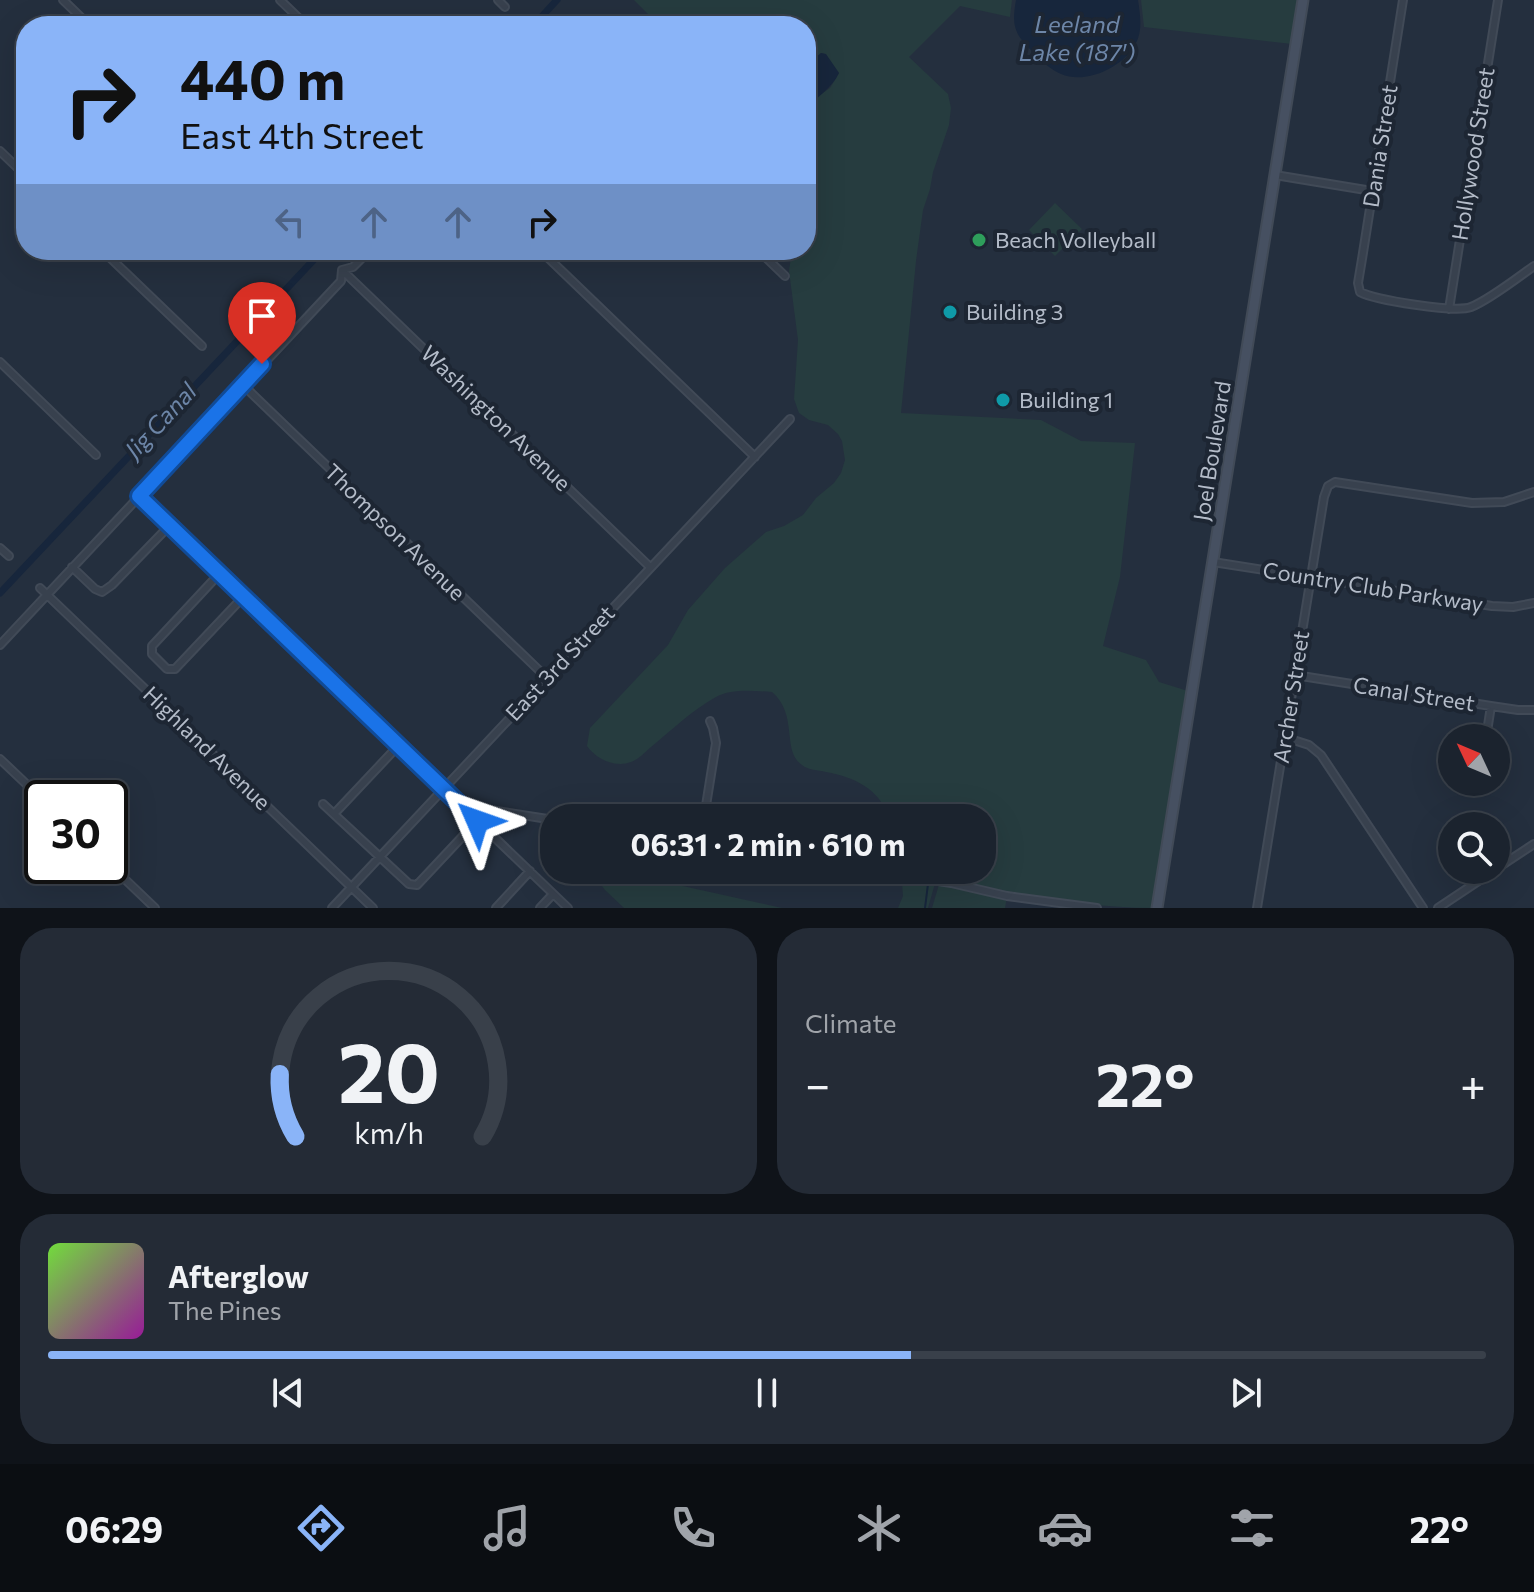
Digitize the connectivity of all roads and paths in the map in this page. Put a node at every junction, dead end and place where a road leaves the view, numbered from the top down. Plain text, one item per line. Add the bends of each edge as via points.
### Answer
1 (63, 0) edge
2 (280, 0) edge
3 (498, 0) edge
4 (1303, 0) edge
5 (1403, 0) edge
6 (1498, 0) edge
7 (505, 7) dead end
8 (80, 16) edge
9 (297, 16) edge
10 (0, 151) edge
11 (16, 166) edge
12 (1275, 175) junction
13 (1372, 191) junction
14 (112, 260) edge
15 (360, 260) edge
16 (550, 260) edge
17 (768, 260) edge
18 (1531, 268) edge
19 (342, 270) junction
20 (785, 276) dead end
21 (1534, 278) edge
22 (1449, 309) junction
23 (202, 346) dead end
24 (0, 362) edge
25 (243, 385) junction
26 (790, 419) dead end
27 (96, 455) dead end
28 (755, 457) junction
29 (1534, 492) edge
30 (139, 496) junction
31 (170, 525) junction
32 (0, 548) edge
33 (9, 556) dead end
34 (1213, 562) junction
35 (72, 567) junction
36 (650, 567) junction
37 (220, 573) junction
38 (1310, 578) junction
39 (40, 588) dead end
40 (47, 595) junction
41 (244, 596) junction
42 (1534, 603) edge
43 (0, 645) edge
44 (1295, 675) junction
45 (547, 678) junction
46 (1491, 706) junction
47 (1534, 710) edge
48 (710, 721) dead end
49 (1488, 724) edge
50 (1284, 737) junction
51 (398, 746) junction
52 (0, 759) edge
53 (24, 782) edge
54 (443, 789) junction
55 (323, 804) dead end
56 (706, 804) edge
57 (334, 814) junction
58 (471, 814) junction
59 (540, 818) edge
60 (477, 821) junction
61 (1534, 844) edge
62 (379, 857) junction
63 (1510, 860) edge
64 (530, 871) junction
65 (128, 882) edge
66 (955, 884) edge
67 (1474, 884) edge
68 (351, 887) junction
69 (553, 894) junction
70 (155, 908) edge
71 (332, 908) edge
72 (373, 908) edge
73 (496, 908) edge
74 (540, 908) edge
75 (568, 908) edge
76 (1097, 908) edge
77 (1157, 908) edge
78 (1257, 908) edge
79 (1423, 908) edge
80 (1438, 908) edge

1 - 8 street
2 - 9 street
3 - 7 street
4 - 12 main road, Joel Boulevard
5 - 13 street, Dania Street
6 - 22 street, Hollywood Street
10 - 11 street
12 - 13 street
12 - 34 main road, Joel Boulevard
13 - 22 street, Dania Street via 1360,292
14 - 23 street
15 - 19 street
16 - 28 street
17 - 20 street
18 - 21 street
18 - 22 street via 1471,307
19 - 25 street via 341,281
19 - 36 street, Washington Avenue
24 - 27 street
25 - 30 street
25 - 45 street, Thompson Avenue
26 - 28 street, East 3rd Street
28 - 36 street, East 3rd Street
29 - 38 street, Archer Street via 1483,503 1335,482 1324,497
30 - 31 street
30 - 35 street
31 - 35 street via 102,592
31 - 37 street
32 - 33 street
34 - 38 street, Country Club Parkway
34 - 77 main road, Joel Boulevard
35 - 40 street
36 - 45 street, East 3rd Street
37 - 41 street
37 - 41 street via 152,646 152,654 167,669 175,669
38 - 42 street, Country Club Parkway via 1492,606
38 - 44 street, Archer Street
39 - 40 street, Highland Avenue
40 - 43 street
40 - 68 street, Highland Avenue
41 - 51 street
44 - 46 street, Canal Street
44 - 50 street, Archer Street
45 - 54 street, East 3rd Street
46 - 47 street, Canal Street
46 - 49 street
48 - 56 street via 716,743
50 - 78 street, Archer Street
50 - 79 street via 1321,755
51 - 54 street
51 - 57 street
52 - 53 street
54 - 58 street
54 - 62 street, East 3rd Street
55 - 57 street
57 - 62 street
58 - 59 street via 484,809
58 - 60 street
60 - 62 street via 417,885
60 - 64 street
61 - 63 street
62 - 68 street, East 3rd Street
64 - 69 street
64 - 73 street
65 - 70 street
66 - 76 street
67 - 80 street
68 - 71 street, East 3rd Street
68 - 72 street, Highland Avenue
69 - 74 street
69 - 75 street

